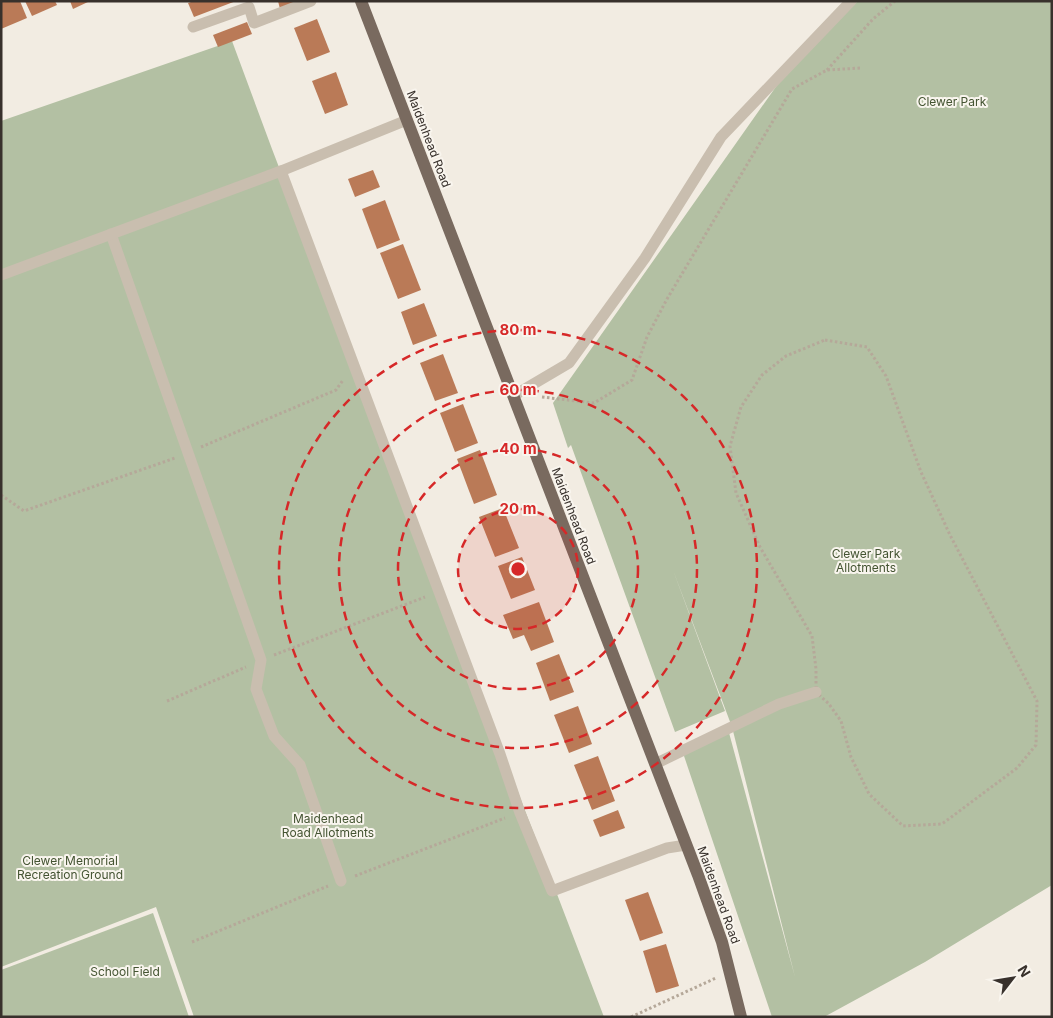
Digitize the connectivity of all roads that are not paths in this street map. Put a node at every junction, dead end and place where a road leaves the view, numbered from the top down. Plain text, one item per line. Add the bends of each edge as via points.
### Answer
1 (311, 1) edge
2 (361, 1) edge
3 (851, 1) edge
4 (193, 28) dead end
5 (407, 120) junction
6 (280, 171) junction
7 (112, 234) junction
8 (1, 275) edge
9 (512, 396) junction
10 (816, 692) road end
11 (655, 764) junction
12 (686, 845) junction
13 (342, 881) dead end
14 (741, 1017) edge

1 - 4 lane via 254,22 249,7
2 - 5 main road, Maidenhead Road
3 - 9 lane via 721,137 645,258 569,363
5 - 6 lane
5 - 9 main road, Maidenhead Road
6 - 7 lane
6 - 12 lane via 552,891 667,848
7 - 8 lane
7 - 13 lane via 261,660 256,689 274,736 300,765
9 - 11 main road, Maidenhead Road
10 - 11 lane via 779,704
11 - 12 main road, Maidenhead Road
12 - 14 main road, Maidenhead Road via 722,942

